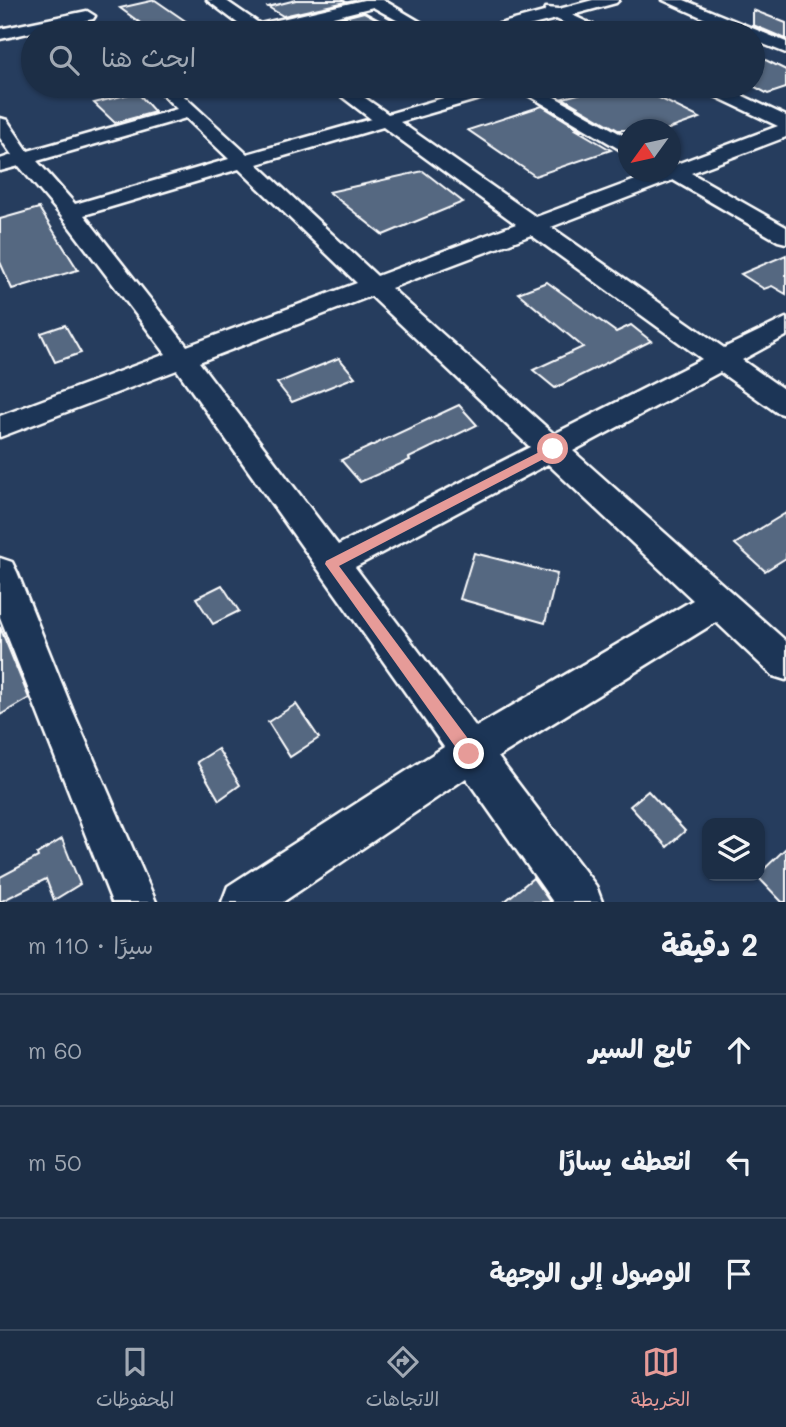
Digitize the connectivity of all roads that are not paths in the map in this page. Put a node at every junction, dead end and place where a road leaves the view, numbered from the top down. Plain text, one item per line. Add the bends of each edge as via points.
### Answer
1 (70, 0) edge
2 (215, 0) edge
3 (611, 0) edge
4 (671, 0) edge
5 (374, 1) edge
6 (538, 5) dead end
7 (557, 14) junction
8 (85, 21) edge
9 (241, 21) edge
10 (297, 21) edge
11 (410, 21) edge
12 (529, 21) edge
13 (572, 21) edge
14 (720, 21) edge
15 (21, 31) edge
16 (0, 34) edge
17 (765, 40) edge
18 (786, 48) edge
19 (177, 98) edge
20 (354, 98) edge
21 (462, 98) edge
22 (543, 98) edge
23 (733, 98) edge
24 (192, 111) junction
25 (386, 120) junction
26 (786, 123) edge
27 (0, 124) edge
28 (786, 130) edge
29 (618, 140) edge
30 (12, 162) edge
31 (244, 162) junction
32 (681, 167) edge
33 (681, 177) edge
34 (643, 182) edge
35 (70, 212) junction
36 (532, 225) junction
37 (786, 236) edge
38 (372, 284) junction
39 (786, 326) edge
40 (181, 356) junction
41 (723, 360) junction
42 (786, 405) edge
43 (0, 427) edge
44 (553, 449) junction
45 (331, 564) junction
46 (0, 572) edge
47 (720, 602) junction
48 (786, 664) edge
49 (469, 754) junction
50 (134, 902) edge
51 (244, 902) edge
52 (580, 902) edge

1 - 8 street via 92,20
2 - 9 street
3 - 7 street
4 - 14 street
5 - 10 street
5 - 11 street
6 - 7 street
7 - 12 street
7 - 13 street
15 - 16 street
17 - 18 street
19 - 24 street
20 - 25 street
21 - 25 street
22 - 29 street
23 - 26 street
24 - 30 street
24 - 31 street
25 - 31 street
25 - 36 street
27 - 30 street
28 - 32 street
30 - 35 street
31 - 35 street
31 - 38 street
33 - 37 street
34 - 36 street
35 - 40 street
36 - 38 street
36 - 41 street
38 - 40 street
38 - 44 street
39 - 41 street
40 - 43 street
40 - 45 street
41 - 42 street
41 - 44 street
44 - 45 street
44 - 47 street
45 - 49 street
46 - 50 street
47 - 48 street
47 - 49 street
49 - 51 street
49 - 52 street

